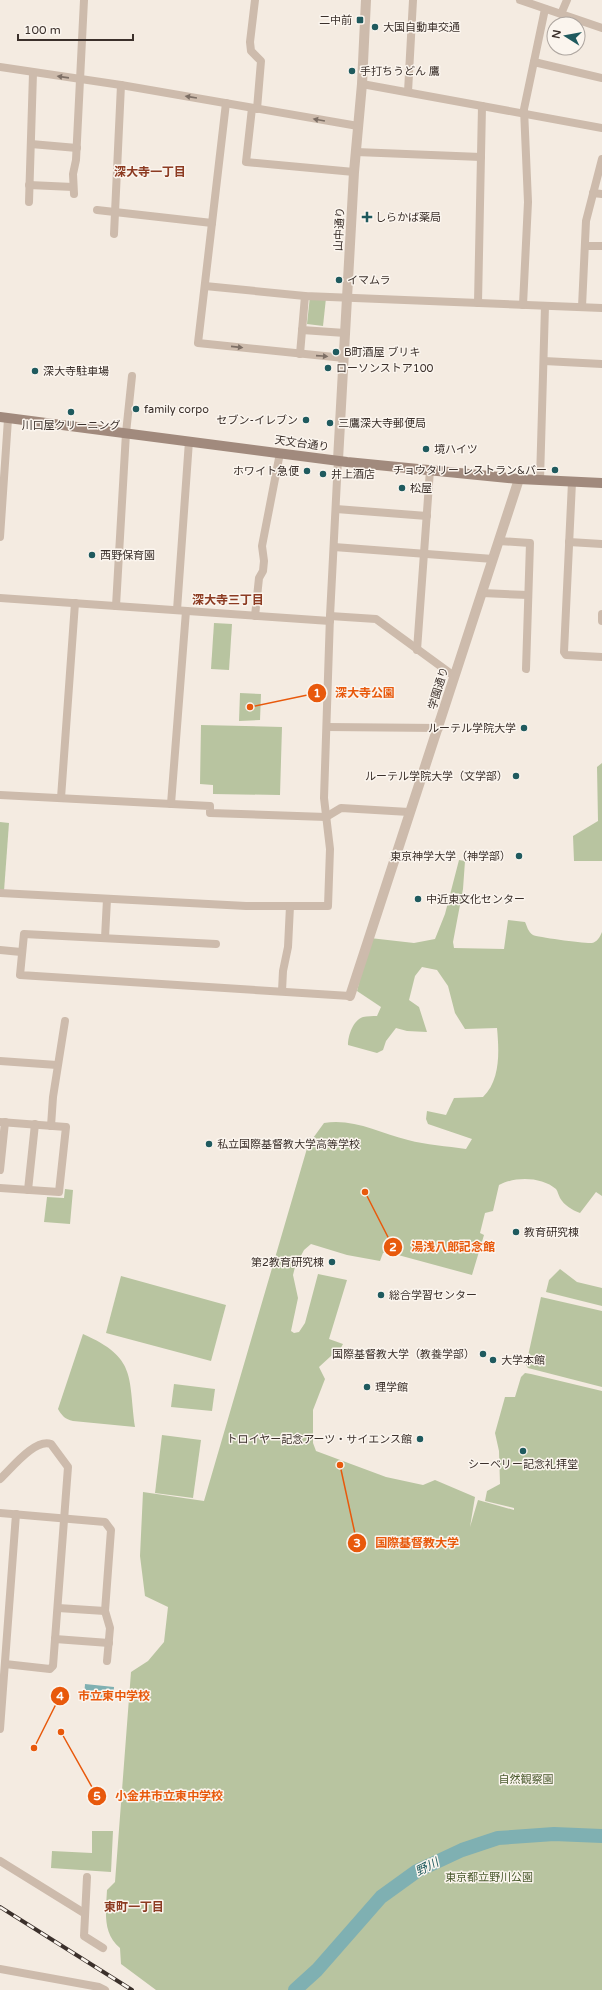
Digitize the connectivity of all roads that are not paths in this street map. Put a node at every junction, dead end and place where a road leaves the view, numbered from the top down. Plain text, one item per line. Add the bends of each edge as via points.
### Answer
1 (84, 0) edge
2 (255, 0) edge
3 (366, 0) edge
4 (413, 0) edge
5 (567, 0) edge
6 (525, 1) edge
7 (545, 8) junction
8 (561, 14) junction
9 (602, 28) edge
10 (534, 62) junction
11 (0, 67) edge
12 (33, 73) junction
13 (602, 78) edge
14 (81, 80) junction
15 (362, 84) junction
16 (121, 85) junction
17 (408, 92) junction
18 (226, 103) junction
19 (482, 106) junction
20 (254, 109) junction
21 (524, 114) junction
22 (358, 126) junction
23 (602, 128) edge
24 (31, 144) junction
25 (77, 148) junction
26 (356, 152) junction
27 (481, 157) junction
28 (602, 159) edge
29 (354, 172) junction
30 (29, 185) junction
31 (593, 193) junction
32 (602, 194) edge
33 (29, 202) dead end
34 (97, 210) dead end
35 (115, 211) junction
36 (212, 223) junction
37 (114, 234) dead end
38 (585, 246) junction
39 (602, 246) edge
40 (205, 286) junction
41 (305, 296) junction
42 (347, 297) junction
43 (478, 303) junction
44 (523, 305) junction
45 (545, 306) junction
46 (582, 307) junction
47 (602, 308) edge
48 (302, 330) junction
49 (345, 333) junction
50 (300, 354) junction
51 (344, 358) junction
52 (544, 361) junction
53 (602, 364) edge
54 (132, 376) dead end
55 (4, 418) edge
56 (126, 433) junction
57 (189, 441) junction
58 (280, 453) junction
59 (338, 460) junction
60 (430, 470) junction
61 (519, 479) junction
62 (540, 480) junction
63 (572, 482) junction
64 (602, 483) edge
65 (336, 509) junction
66 (427, 516) junction
67 (0, 537) edge
68 (499, 541) junction
69 (569, 542) junction
70 (602, 544) edge
71 (334, 547) junction
72 (424, 554) junction
73 (493, 559) junction
74 (482, 593) junction
75 (528, 595) junction
76 (0, 598) edge
77 (75, 603) junction
78 (116, 606) junction
79 (177, 610) junction
80 (186, 611) junction
81 (602, 614) edge
82 (255, 616) junction
83 (330, 619) junction
84 (602, 621) edge
85 (417, 650) junction
86 (602, 656) edge
87 (526, 669) dead end
88 (454, 676) junction
89 (327, 727) junction
90 (439, 728) junction
91 (0, 795) edge
92 (61, 798) junction
93 (172, 804) junction
94 (410, 812) junction
95 (326, 817) junction
96 (0, 893) edge
97 (107, 899) junction
98 (290, 906) junction
99 (105, 938) junction
100 (216, 944) dead end
101 (0, 950) edge
102 (21, 952) junction
103 (282, 991) junction
104 (350, 996) joint
105 (65, 1021) dead end
106 (0, 1061) edge
107 (57, 1065) junction
108 (3, 1122) edge
109 (34, 1124) junction
110 (51, 1126) junction
111 (0, 1170) edge
112 (0, 1188) edge
113 (28, 1190) junction
114 (0, 1479) edge
115 (0, 1513) edge
116 (16, 1514) junction
117 (64, 1517) junction
118 (58, 1608) junction
119 (105, 1611) junction
120 (55, 1639) junction
121 (109, 1643) junction
122 (107, 1662) dead end
123 (5, 1664) junction
124 (1, 1713) edge
125 (0, 1729) edge
126 (0, 1861) edge
127 (87, 1877) dead end
128 (84, 1913) junction
129 (103, 1948) dead end
130 (0, 1969) edge
131 (105, 1990) edge

1 - 14 street
2 - 20 street via 250,42 251,52 261,62
3 - 15 street, 山中通り
4 - 17 street
5 - 8 street
6 - 7 street
7 - 8 street
7 - 10 street
8 - 9 street
10 - 13 street
10 - 21 street
11 - 12 street
14 -> 12 street
12 - 24 street
14 - 16 street
14 - 25 street
15 - 17 street
15 - 22 street, 山中通り
18 -> 16 street
16 - 35 street
17 - 19 street
18 - 20 street
18 - 36 street
19 - 21 street
19 - 27 street
22 -> 20 street
20 - 29 street via 246,162
21 - 23 street
21 - 44 street via 528,202
22 - 26 street, 山中通り
24 - 25 street
24 - 30 street
25 - 30 street via 73,174 74,191
26 - 27 street
26 - 29 street, 山中通り
27 - 43 street
28 - 31 street
29 - 42 street, 山中通り
30 - 33 street
31 - 32 street
31 - 38 street via 586,221
34 - 35 street
35 - 36 street
35 - 37 street
36 - 40 street
38 - 39 street
38 - 46 street
40 - 41 street
40 -> 50 street via 198,343
41 - 42 street
41 - 48 street
42 - 43 street
42 - 49 street, 山中通り
43 - 44 street
44 - 45 street
45 - 46 street
45 - 52 street
46 - 47 street
48 - 49 street
48 - 50 street
49 - 51 street, 山中通り
50 -> 51 street
51 - 59 street, 山中通り
52 - 53 street
52 - 62 street
54 - 56 street
55 - 56 main road, 天文台通り
55 - 67 street
56 - 57 main road, 天文台通り
56 - 78 street
57 - 58 main road, 天文台通り
57 - 79 street
58 - 59 main road, 天文台通り
58 - 82 street via 262,546 264,566 259,578
59 - 60 main road, 天文台通り
59 - 65 street
60 - 61 main road, 天文台通り
60 - 66 street
61 - 62 main road, 天文台通り
61 - 68 street, 学園通り
62 - 63 main road, 天文台通り
63 - 64 main road, 天文台通り
63 - 69 street
65 - 66 street
65 - 71 street
66 - 72 street
68 - 73 street, 学園通り
68 - 75 street via 530,543
69 - 70 street
69 - 86 street via 564,652 566,655
71 - 72 street
71 - 83 street
72 - 73 street
72 - 85 street
73 - 74 street, 学園通り
74 - 75 street
74 - 88 street, 学園通り
75 - 87 street
76 - 77 street
77 - 78 street
77 - 92 street
78 - 79 street
79 - 80 street
80 - 82 street
80 - 93 street
81 - 84 street
82 - 83 street
83 - 85 street via 376,619
83 - 89 street
85 - 88 street
88 - 90 street, 学園通り
89 - 90 street
89 - 95 street via 324,798
90 - 94 street, 学園通り
91 - 92 street
92 - 93 street
93 - 95 street via 210,806 210,813
94 - 95 street via 341,808
94 - 104 street, 学園通り
95 - 98 street via 330,849 328,906
96 - 97 street
97 - 98 street
97 - 99 street
98 - 103 street
99 - 100 street
99 - 102 street via 24,934
101 - 102 street
102 - 103 street via 20,975
103 - 104 street
105 - 107 street
106 - 107 street
107 - 110 street
108 - 109 street
108 - 111 street
109 - 110 street
109 - 113 street
110 - 113 street via 66,1127 59,1192
112 - 113 street
114 - 117 street via 34,1446 51,1444 68,1467
115 - 116 street
116 - 117 street
116 - 123 street
117 - 118 street
117 - 119 street via 106,1522 111,1530
118 - 119 street
118 - 120 street
119 - 121 street via 110,1628
120 - 121 street
120 - 123 street via 53,1666 50,1669
121 - 122 street
123 - 124 street
124 - 125 street
126 - 128 street
127 - 128 street
128 - 129 street via 84,1936
130 - 131 street

